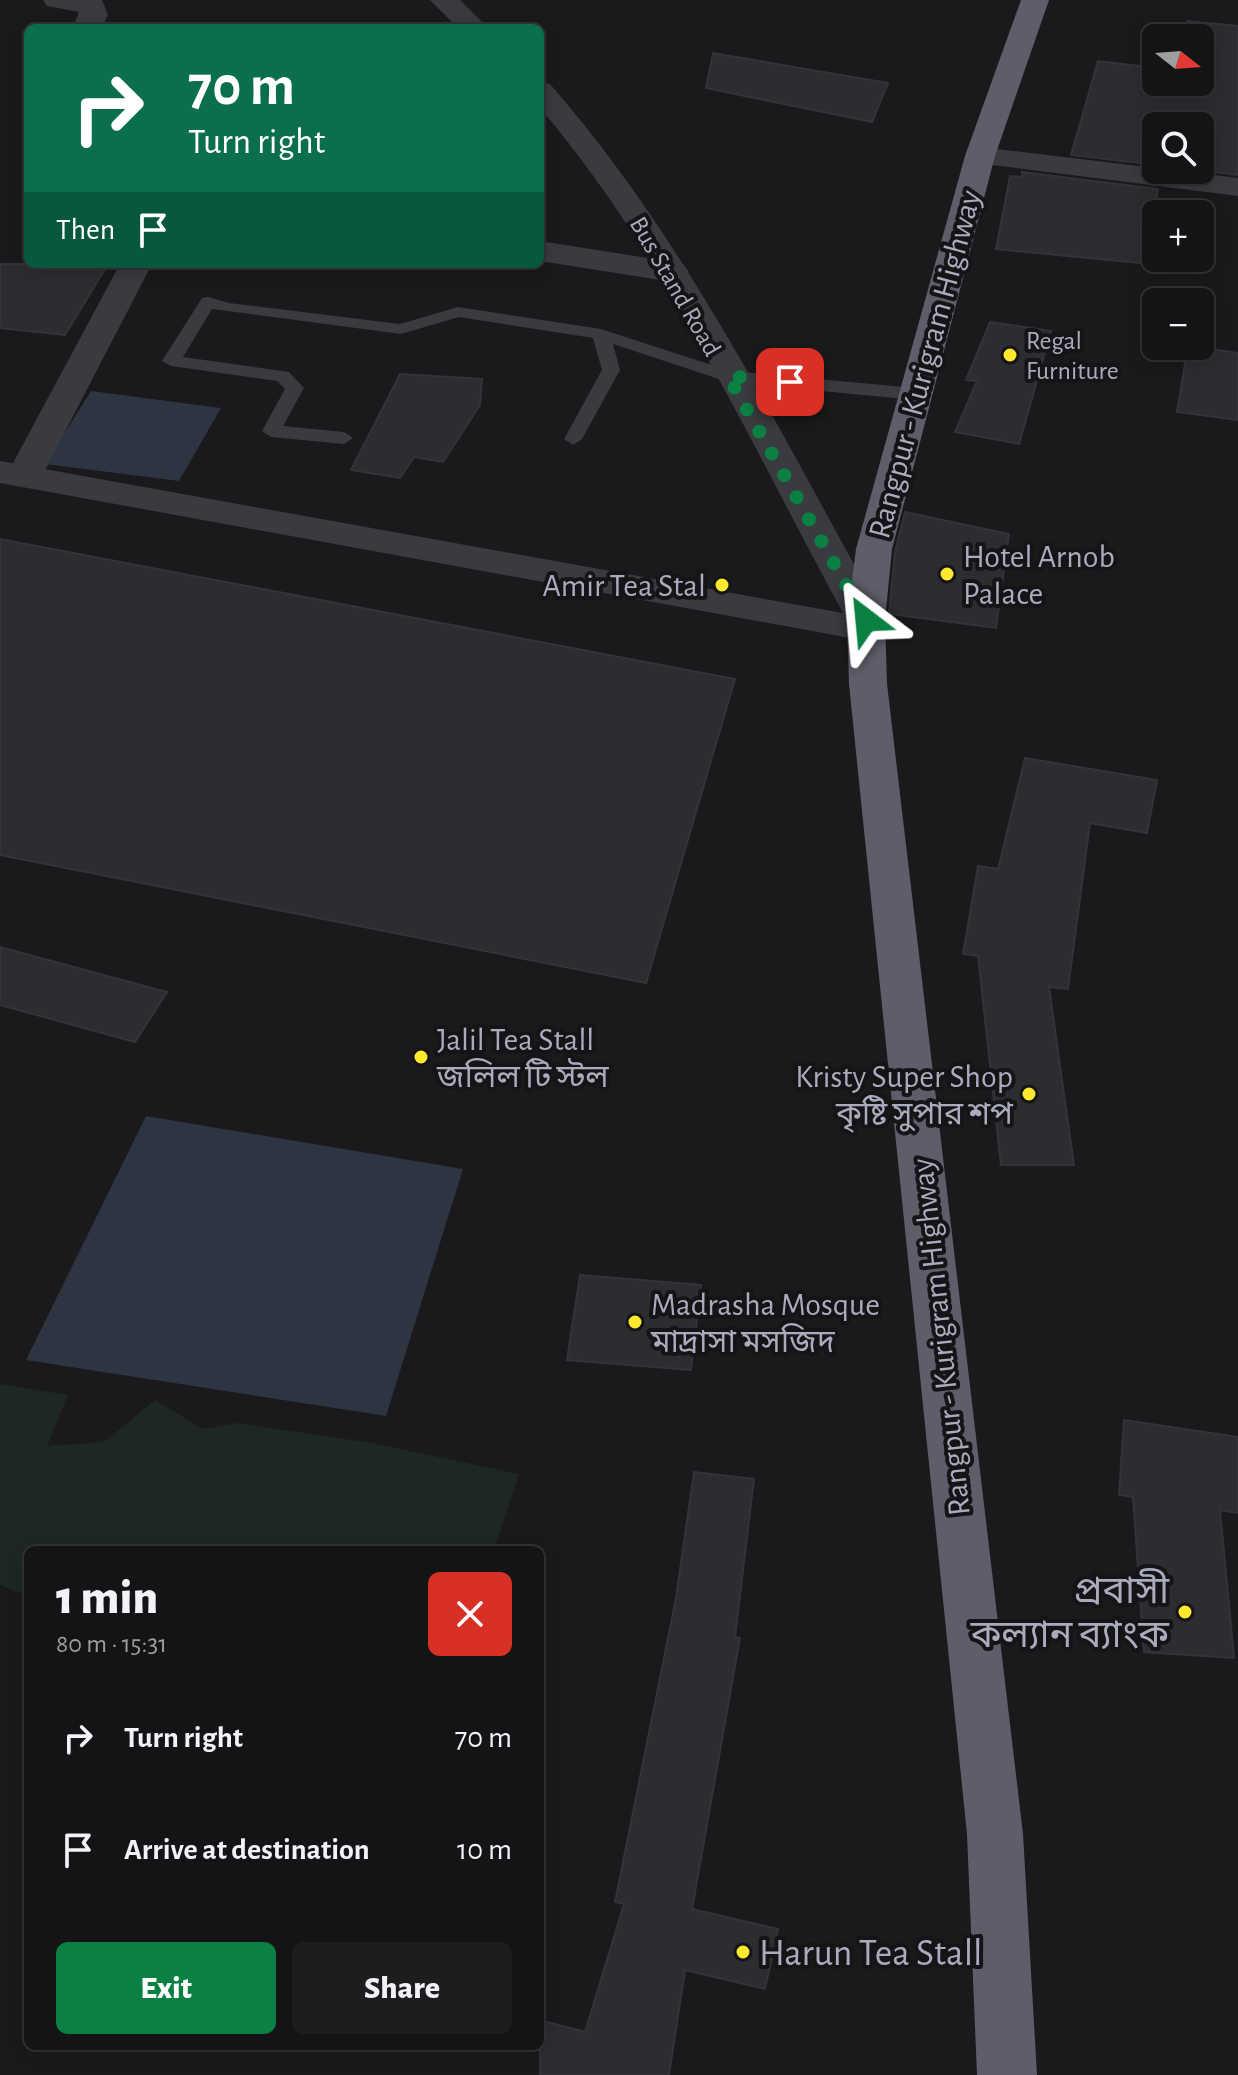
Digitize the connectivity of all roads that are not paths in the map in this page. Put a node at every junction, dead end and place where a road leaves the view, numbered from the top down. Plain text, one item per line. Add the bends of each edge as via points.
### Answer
1 (57, 0) edge
2 (444, 0) edge
3 (1035, 0) edge
4 (89, 24) edge
5 (470, 24) edge
6 (544, 95) edge
7 (980, 156) junction
8 (1238, 187) edge
9 (544, 252) edge
10 (134, 268) edge
11 (673, 272) junction
12 (601, 334) junction
13 (728, 376) junction
14 (915, 394) junction
15 (344, 438) dead end
16 (573, 439) dead end
17 (12, 474) edge
18 (867, 624) junction
19 (1007, 2075) edge

1 - 4 street via 92,5
2 - 5 street
3 - 7 highway, Rangpur - Kurigram Highway
6 - 11 street, Bus Stand Road via 590,148
7 - 8 street
7 - 14 highway, Rangpur - Kurigram Highway
9 - 11 street
10 - 17 street
11 - 13 street, Bus Stand Road
12 - 13 lane
12 - 15 lane via 458,312 401,329 208,302 171,361 283,376 295,388 271,431
12 - 16 lane via 611,370
13 - 14 lane
13 - 18 street, Bus Stand Road
14 - 18 highway, Rangpur - Kurigram Highway via 874,549
17 - 18 street
18 - 19 highway, Rangpur - Kurigram Highway via 868,684 995,1834

